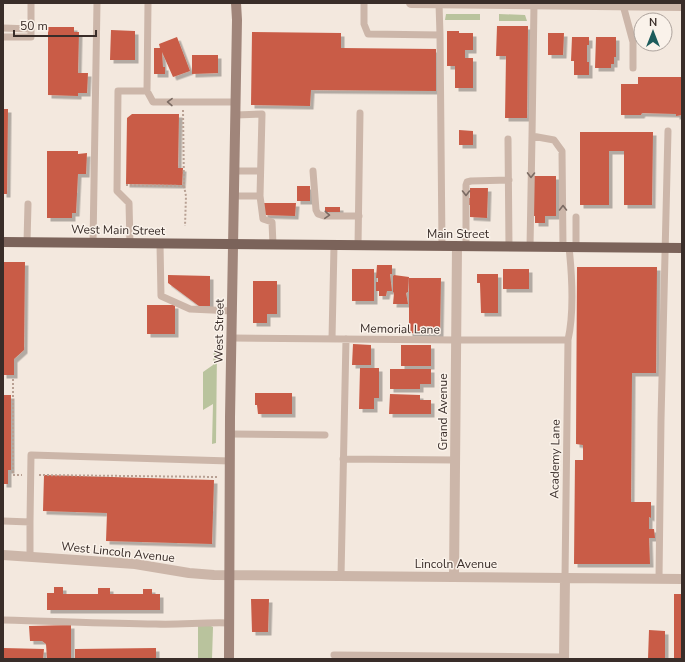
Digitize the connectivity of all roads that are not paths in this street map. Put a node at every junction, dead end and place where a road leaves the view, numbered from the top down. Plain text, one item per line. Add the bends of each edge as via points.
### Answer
1 (31, 3) edge
2 (97, 3) edge
3 (148, 3) edge
4 (236, 3) edge
5 (364, 3) edge
6 (411, 3) edge
7 (439, 3) edge
8 (460, 3) edge
9 (534, 4) junction
10 (623, 5) junction
11 (682, 6) edge
12 (3, 28) edge
13 (31, 28) junction
14 (440, 36) junction
15 (3, 37) edge
16 (633, 68) dead end
17 (147, 92) junction
18 (236, 102) junction
19 (360, 113) dead end
20 (236, 115) junction
21 (668, 131) dead end
22 (532, 136) junction
23 (508, 139) dead end
24 (235, 171) junction
25 (260, 171) junction
26 (314, 171) dead end
27 (509, 180) junction
28 (234, 196) junction
29 (260, 196) junction
30 (28, 204) dead end
31 (358, 216) junction
32 (576, 218) dead end
33 (3, 242) edge
34 (27, 242) junction
35 (93, 243) junction
36 (130, 244) junction
37 (160, 244) junction
38 (234, 245) junction
39 (273, 245) junction
40 (334, 246) junction
41 (358, 246) junction
42 (442, 246) junction
43 (462, 247) junction
44 (510, 247) junction
45 (530, 247) junction
46 (569, 247) junction
47 (665, 248) junction
48 (682, 248) edge
49 (233, 311) junction
50 (232, 338) junction
51 (332, 339) junction
52 (346, 339) junction
53 (456, 340) junction
54 (568, 340) junction
55 (230, 434) junction
56 (326, 435) dead end
57 (343, 460) junction
58 (455, 460) junction
59 (230, 461) junction
60 (3, 521) edge
61 (30, 522) junction
62 (3, 555) edge
63 (30, 556) junction
64 (229, 575) junction
65 (341, 576) junction
66 (454, 577) junction
67 (565, 578) junction
68 (659, 579) junction
69 (682, 579) edge
70 (3, 620) edge
71 (229, 622) junction
72 (334, 655) dead end
73 (564, 658) edge
74 (229, 659) edge

1 - 13 lane
2 - 35 lane
3 - 17 lane
4 - 18 main road, West Street
5 - 14 lane via 364,24 368,34
6 - 7 street
7 - 8 street
7 - 14 lane
8 - 9 street
9 - 10 street
9 - 22 lane
10 - 11 street
10 - 16 lane via 633,42
12 - 13 lane
13 - 15 lane via 31,37
14 - 42 lane
18 -> 17 lane via 153,102
17 - 36 lane via 118,91 117,191 129,203
18 - 20 main road, West Street
19 - 31 lane
20 - 24 main road, West Street
20 - 25 lane via 262,114
21 - 47 lane
22 -> 45 lane
46 -> 22 lane via 562,150 554,140
23 - 27 lane
24 - 25 lane
24 - 28 main road, West Street
25 - 29 lane
26 -> 31 lane via 318,214
27 -> 43 lane via 468,182
27 - 44 lane
28 - 29 lane
28 - 38 main road, West Street
29 - 39 lane via 263,219 272,222
30 - 34 lane
31 - 41 lane
32 - 46 lane
33 - 34 main road, West Main Street
34 - 35 main road, West Main Street
35 - 36 main road, West Main Street
36 - 37 main road, West Main Street
37 - 38 main road, West Main Street
37 - 49 lane via 161,296 190,309
38 - 39 main road, Main Street
38 - 49 main road, West Street
39 - 40 main road, Main Street
40 - 41 main road, Main Street
40 - 51 lane
41 - 42 main road, Main Street
42 - 43 main road, Main Street
43 - 44 main road, Main Street
43 - 53 street, Grand Avenue
44 - 45 main road, Main Street
45 - 46 main road, Main Street
46 - 47 main road, Main Street
46 - 54 lane, Academy Lane via 571,321
47 - 48 main road, Main Street
47 - 68 lane
49 - 50 main road, West Street
50 - 51 lane, Memorial Lane
50 - 55 main road, West Street
51 - 52 lane, Memorial Lane
52 - 53 lane, Memorial Lane
52 - 57 lane
53 - 54 lane, Memorial Lane
53 - 58 street, Grand Avenue
54 - 67 lane, Academy Lane
55 - 56 lane
55 - 59 main road, West Street
57 - 58 lane
57 - 65 lane
58 - 66 street, Grand Avenue
59 - 61 lane via 31,456
59 - 64 main road, West Street
60 - 61 lane
61 - 63 lane
62 - 63 street, West Lincoln Avenue
63 - 64 street, West Lincoln Avenue via 135,564 188,573
64 - 65 street, Lincoln Avenue
64 - 71 main road, West Street
65 - 66 street, Lincoln Avenue
66 - 67 street, Lincoln Avenue
67 - 68 street, Lincoln Avenue
67 - 73 street
68 - 69 street, Lincoln Avenue
70 - 71 lane via 157,624
71 - 74 main road, West Street
72 - 73 lane

